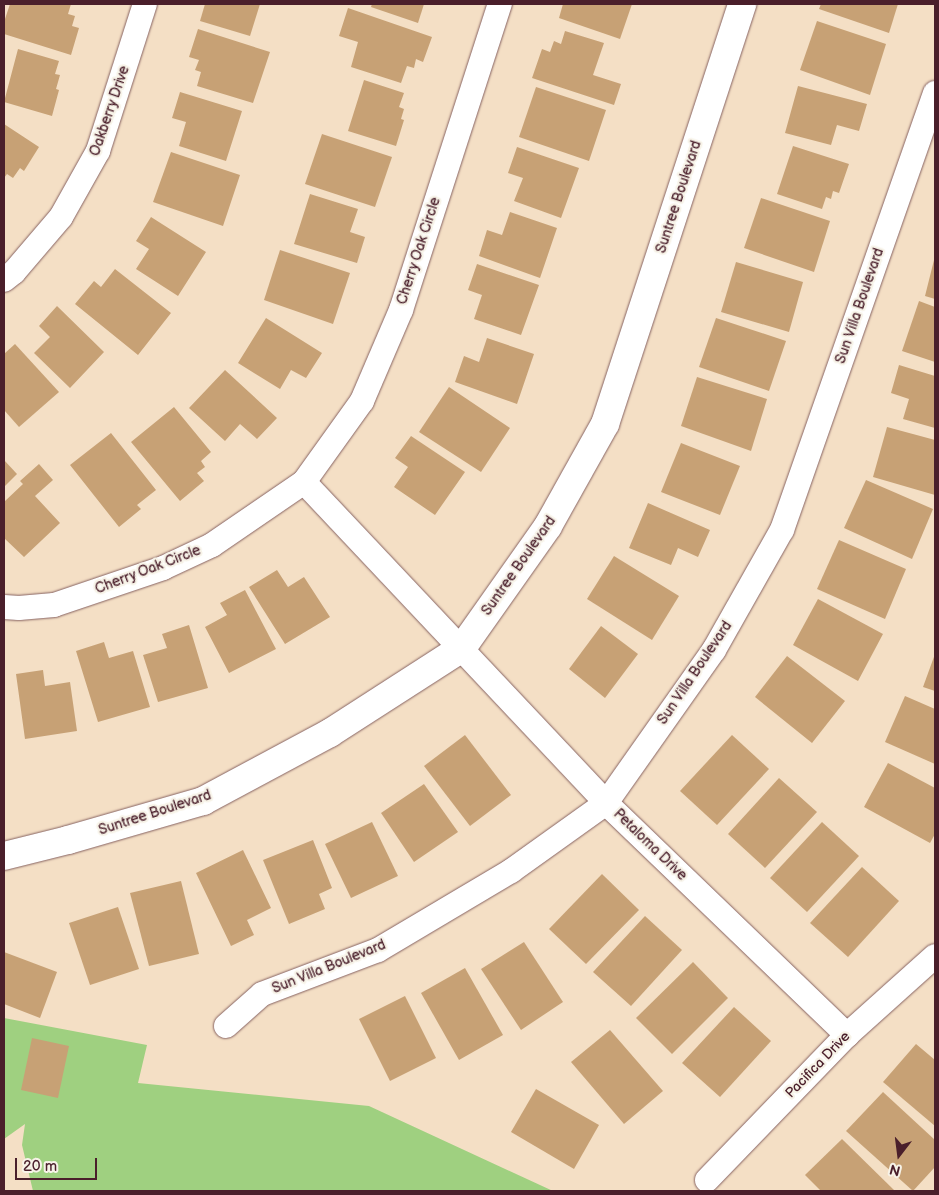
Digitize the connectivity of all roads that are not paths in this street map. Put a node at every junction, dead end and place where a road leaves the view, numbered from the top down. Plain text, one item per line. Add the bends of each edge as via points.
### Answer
1 (145, 4) edge
2 (500, 4) edge
3 (742, 4) edge
4 (935, 93) edge
5 (930, 123) edge
6 (4, 280) edge
7 (304, 482) junction
8 (4, 607) edge
9 (462, 648) junction
10 (606, 803) junction
11 (4, 856) edge
12 (935, 956) edge
13 (226, 1026) dead end
14 (846, 1035) junction
15 (707, 1180) dead end

1 - 6 street, Oakberry Drive via 98,151 61,217
2 - 7 street, Cherry Oak Circle via 401,310 362,401
3 - 9 street, Suntree Boulevard via 605,424 548,526
4 - 5 street, Sun Villa Boulevard
5 - 10 street, Sun Villa Boulevard via 782,530 714,650
7 - 8 street, Cherry Oak Circle via 212,545 163,568 54,605
7 - 9 street
9 - 10 street, Petaloma Drive
9 - 11 street, Suntree Boulevard via 330,733 203,800
10 - 13 street, Sun Villa Boulevard via 511,871 378,950 262,994
10 - 14 street, Petaloma Drive
12 - 14 street, Pacifica Drive
14 - 15 street, Pacifica Drive

